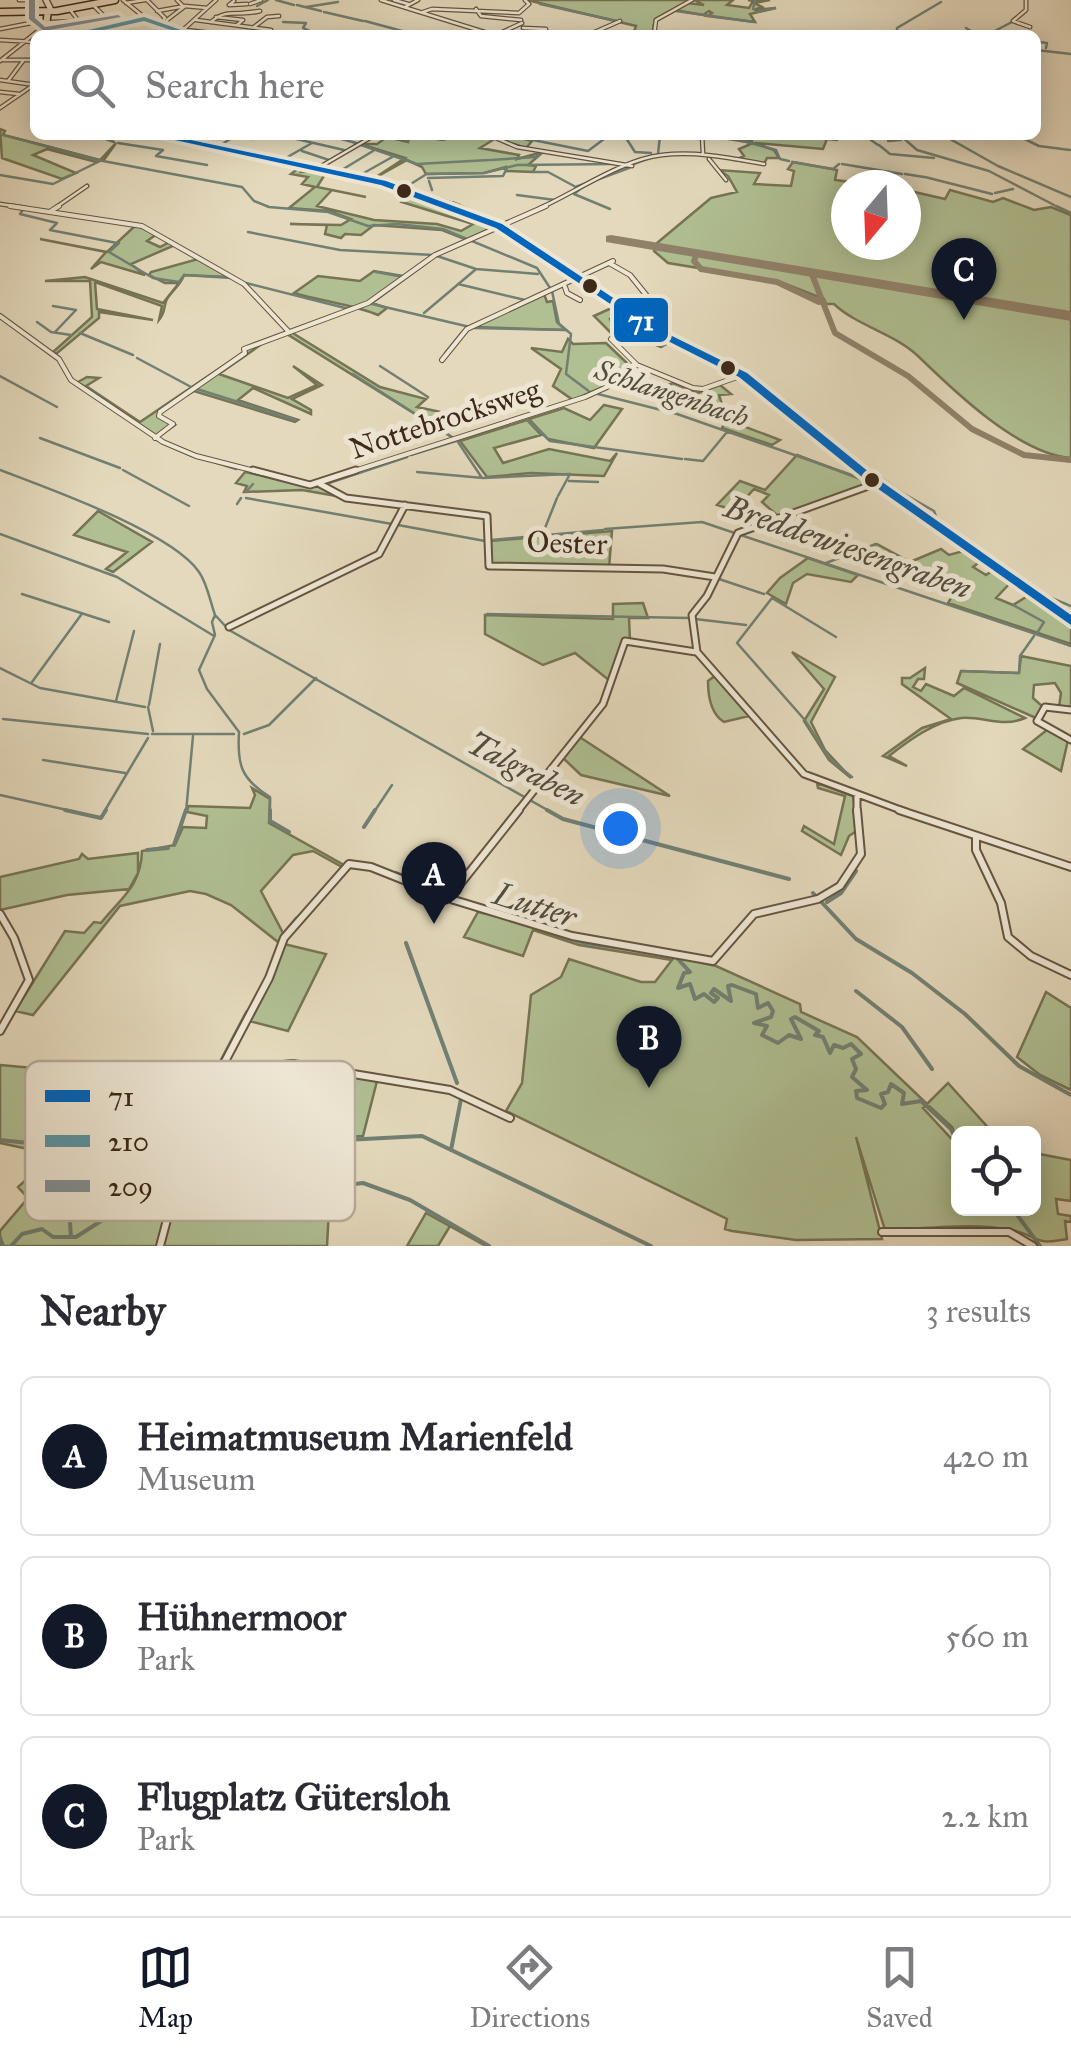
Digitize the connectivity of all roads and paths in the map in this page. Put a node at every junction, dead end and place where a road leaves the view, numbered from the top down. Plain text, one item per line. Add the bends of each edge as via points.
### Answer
1 (19, 0) edge
2 (30, 0) edge
3 (113, 0) edge
4 (146, 0) edge
5 (177, 0) edge
6 (216, 0) edge
7 (261, 0) edge
8 (381, 0) edge
9 (398, 0) edge
10 (417, 0) edge
11 (526, 0) edge
12 (692, 0) edge
13 (1026, 0) edge
14 (235, 1) edge
15 (124, 2) edge
16 (248, 3) edge
17 (430, 4) dead end
18 (94, 6) dead end
19 (184, 6) junction
20 (406, 6) junction
21 (50, 7) edge
22 (207, 8) junction
23 (476, 9) junction
24 (71, 11) dead end
25 (158, 11) junction
26 (0, 12) edge
27 (422, 12) junction
28 (242, 13) dead end
29 (519, 13) junction
30 (275, 15) dead end
31 (216, 16) junction
32 (144, 19) junction
33 (196, 20) junction
34 (76, 21) junction
35 (165, 21) junction
36 (262, 21) junction
37 (620, 21) dead end
38 (211, 22) junction
39 (45, 23) junction
40 (19, 24) junction
41 (522, 24) junction
42 (158, 25) junction
43 (237, 25) junction
44 (112, 26) junction
45 (1030, 27) dead end
46 (254, 28) junction
47 (263, 28) junction
48 (0, 29) edge
49 (50, 30) edge
50 (82, 30) edge
51 (96, 30) edge
52 (117, 30) edge
53 (172, 30) edge
54 (181, 30) edge
55 (271, 30) edge
56 (479, 30) edge
57 (507, 30) edge
58 (524, 30) edge
59 (546, 30) edge
60 (606, 30) edge
61 (655, 30) edge
62 (30, 36) edge
63 (0, 40) edge
64 (23, 41) junction
65 (30, 42) edge
66 (1, 60) edge
67 (30, 60) edge
68 (22, 61) junction
69 (1, 77) edge
70 (8, 82) junction
71 (30, 84) edge
72 (30, 88) edge
73 (0, 92) edge
74 (22, 94) junction
75 (1, 107) edge
76 (181, 140) edge
77 (366, 140) edge
78 (500, 140) edge
79 (703, 140) edge
80 (705, 155) junction
81 (764, 164) dead end
82 (633, 166) junction
83 (318, 168) junction
84 (726, 180) dead end
85 (87, 186) dead end
86 (0, 204) edge
87 (51, 211) junction
88 (499, 226) junction
89 (579, 277) junction
90 (565, 286) junction
91 (580, 300) dead end
92 (631, 304) dead end
93 (0, 316) edge
94 (290, 332) junction
95 (611, 339) dead end
96 (442, 360) dead end
97 (634, 364) junction
98 (739, 375) junction
99 (155, 438) junction
100 (874, 481) junction
101 (320, 484) junction
102 (347, 498) joint
103 (405, 505) junction
104 (715, 578) junction
105 (1071, 621) edge
106 (229, 627) dead end
107 (697, 652) junction
108 (1071, 710) edge
109 (1071, 740) edge
110 (856, 796) junction
111 (976, 837) junction
112 (1071, 867) edge
113 (449, 898) junction
114 (0, 914) edge
115 (1071, 975) edge
116 (0, 1030) edge
117 (223, 1061) edge
118 (355, 1074) edge
119 (510, 1118) dead end
120 (166, 1221) edge
121 (882, 1232) dead end
122 (160, 1246) edge
123 (1033, 1246) edge

1 - 2 street
2 - 40 street
3 - 21 main road
4 - 15 street
4 - 25 street
5 - 19 street
6 - 22 street
7 - 16 street
8 - 20 street
9 - 20 street
10 - 17 street
10 - 20 street
11 - 29 street
12 - 61 street via 656,20
13 - 45 street via 1026,10 1013,21
14 - 16 street
14 - 16 street via 229,5
15 - 32 street
18 - 44 street
19 - 22 street
19 - 25 street
19 - 35 street
20 - 27 street
21 - 26 main road
21 - 39 main road
22 - 33 street
23 - 27 street
23 - 29 street
23 - 41 street via 481,16
24 - 34 street
25 - 35 street
27 - 56 street
28 - 31 street via 224,10
29 - 41 street
30 - 36 street
31 - 38 street
31 - 43 street via 243,20
32 - 42 street
32 - 44 street
33 - 38 street
33 - 54 street
34 - 39 street
34 - 50 street
35 - 42 street
36 - 46 street
36 - 47 street via 270,22
37 - 60 street
38 - 43 street
39 - 40 street
39 - 49 main road
40 - 48 street
41 - 57 street
41 - 58 street
41 - 59 street
42 - 53 street
43 - 46 street
44 - 51 street
44 - 52 street
46 - 47 street
47 - 55 street
62 - 64 street
63 - 64 street
64 - 65 street
64 - 66 street
66 - 68 street
67 - 68 street
68 - 70 street
69 - 70 street
70 - 71 street
72 - 74 street
73 - 74 street
74 - 75 street
76 - 83 main road
77 - 83 street
78 - 82 street
79 - 80 street
80 - 81 street
80 - 82 street via 658,155
80 - 84 street
82 - 88 street
83 - 88 main road via 422,195
85 - 87 street
86 - 87 street
87 - 94 street via 157,233 244,284
88 - 89 main road
88 - 94 street via 435,256 368,304
89 - 90 street
89 - 92 street via 612,263 647,296
89 - 98 main road via 674,342
90 - 91 street
90 - 96 street via 467,329
93 - 99 street, Nottebrocksweg via 59,359 71,380
94 - 99 street via 244,348 162,411 159,416 173,424
95 - 97 street
97 - 98 street via 698,389
97 - 101 street, Nottebrocksweg via 595,393
98 - 100 main road
99 - 101 street, Nottebrocksweg via 196,456
100 - 104 street via 739,533
100 - 105 main road
101 - 102 street, Nottebrocksweg
102 - 103 street, Oester
103 - 104 street, Oester via 488,516 489,566 664,570
103 - 106 street via 379,554
104 - 107 street via 692,618
107 - 110 street via 797,769
107 - 113 street via 624,641 605,702
108 - 109 street via 1045,707 1037,721
110 - 111 street
110 - 113 street via 861,857 839,890 752,915 717,959 586,939
111 - 112 street
111 - 115 street via 1008,937
113 - 117 street via 389,873 348,866 284,938
114 - 116 street via 30,980
118 - 119 street via 450,1090
120 - 122 street
121 - 123 street via 1008,1232

